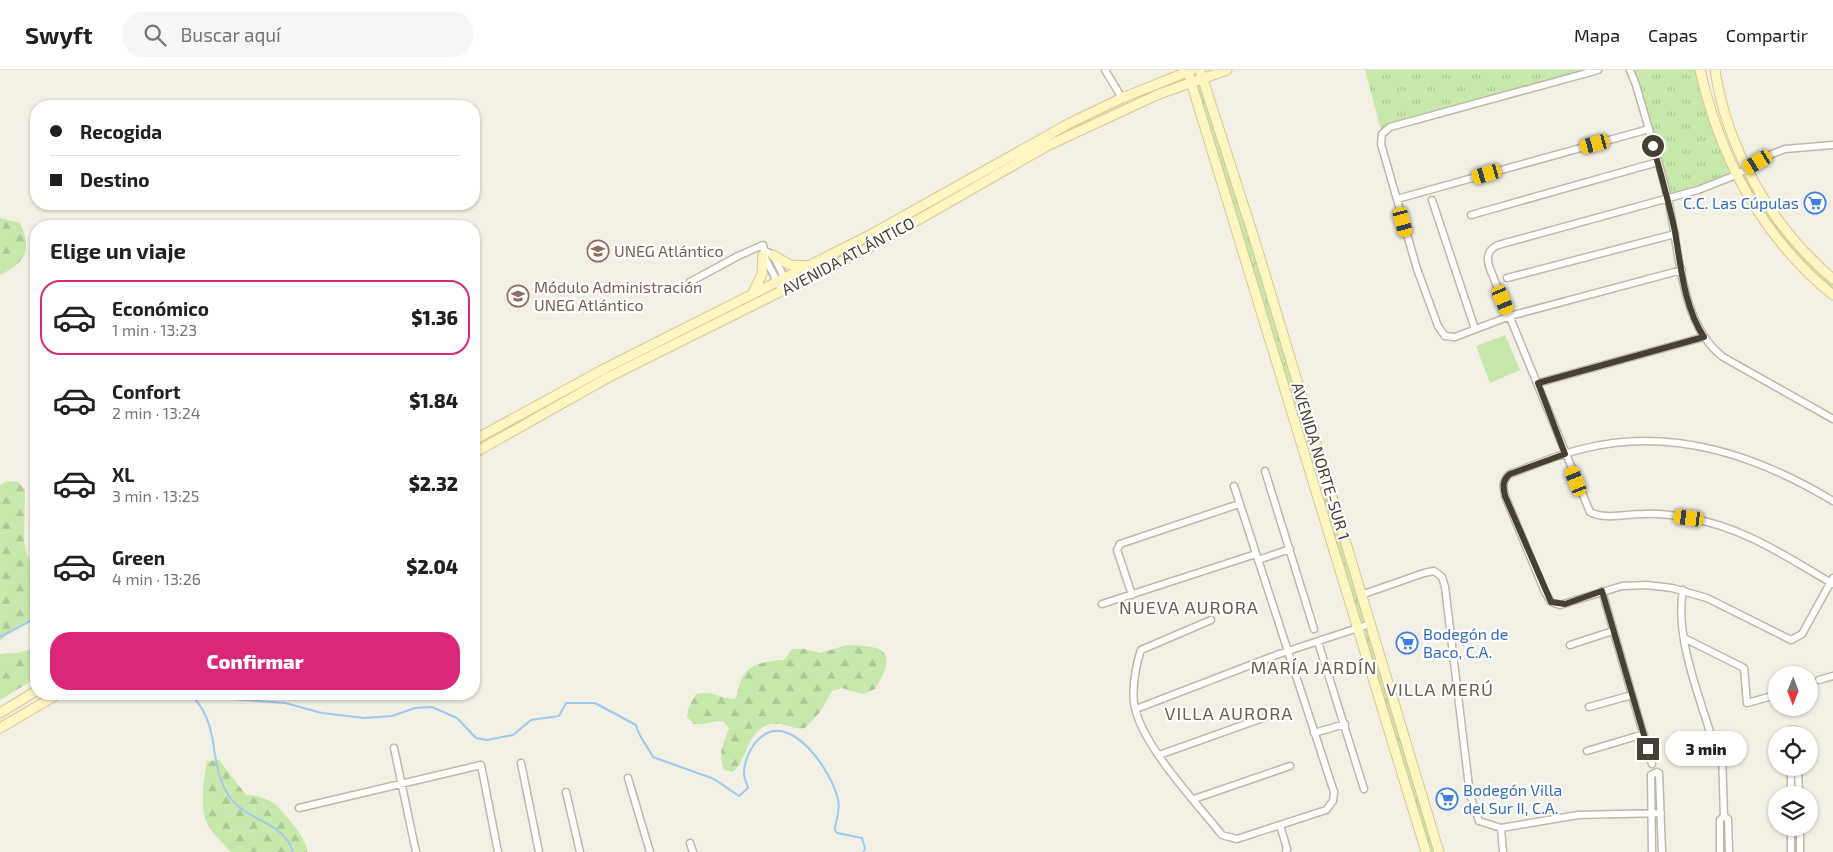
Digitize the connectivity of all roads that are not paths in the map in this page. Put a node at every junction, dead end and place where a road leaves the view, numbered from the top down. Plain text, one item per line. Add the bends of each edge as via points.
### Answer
1 (1105, 70) edge
2 (1227, 70) edge
3 (1598, 70) edge
4 (1630, 70) edge
5 (1700, 70) edge
6 (1715, 70) edge
7 (1190, 71) edge
8 (1201, 74) edge
9 (1191, 82) junction
10 (1122, 98) junction
11 (1649, 129) junction
12 (1833, 146) edge
13 (1658, 162) junction
14 (1746, 168) junction
15 (1736, 175) junction
16 (1397, 199) junction
17 (1668, 199) junction
18 (1432, 200) dead end
19 (1471, 214) dead end
20 (1675, 234) junction
21 (767, 253) junction
22 (809, 266) junction
23 (1682, 270) junction
24 (1507, 278) dead end
25 (1833, 279) edge
26 (781, 280) junction
27 (690, 282) dead end
28 (786, 289) junction
29 (753, 293) junction
30 (1833, 295) edge
31 (1510, 316) junction
32 (1475, 330) junction
33 (1704, 337) junction
34 (1538, 383) junction
35 (1833, 419) edge
36 (480, 437) edge
37 (480, 450) edge
38 (1565, 454) junction
39 (1265, 470) dead end
40 (1234, 486) dead end
41 (1833, 501) edge
42 (1239, 504) junction
43 (1290, 549) junction
44 (1257, 557) junction
45 (1832, 582) edge
46 (1683, 590) junction
47 (1602, 591) junction
48 (1132, 595) junction
49 (1361, 595) junction
50 (1102, 604) dead end
51 (1212, 620) dead end
52 (1370, 624) junction
53 (1359, 628) junction
54 (1314, 629) dead end
55 (1613, 631) junction
56 (1684, 638) junction
57 (1318, 642) junction
58 (1570, 645) dead end
59 (1288, 652) junction
60 (1833, 676) edge
61 (1819, 680) dead end
62 (1632, 695) junction
63 (30, 696) edge
64 (1768, 697) edge
65 (48, 700) edge
66 (1589, 707) dead end
67 (1136, 709) junction
68 (0, 713) edge
69 (1274, 714) dead end
70 (1345, 724) junction
71 (0, 728) edge
72 (1314, 733) junction
73 (1644, 734) junction
74 (1714, 745) dead end
75 (394, 748) dead end
76 (1586, 751) dead end
77 (1722, 754) dead end
78 (1159, 755) junction
79 (521, 763) dead end
80 (1652, 764) dead end
81 (1290, 766) dead end
82 (628, 778) dead end
83 (402, 785) junction
84 (1364, 790) dead end
85 (566, 792) dead end
86 (1194, 799) junction
87 (299, 808) dead end
88 (1652, 813) junction
89 (1661, 813) junction
90 (1724, 816) junction
91 (1280, 825) junction
92 (1500, 828) junction
93 (1791, 836) edge
94 (1800, 836) edge
95 (690, 844) dead end
96 (416, 852) edge
97 (498, 852) edge
98 (539, 852) edge
99 (580, 852) edge
100 (649, 852) edge
101 (693, 852) edge
102 (1286, 852) edge
103 (1426, 852) edge
104 (1440, 852) edge
105 (1503, 852) edge
106 (1652, 852) edge
107 (1662, 852) edge
108 (1720, 852) edge
109 (1728, 852) edge
110 (1791, 852) edge
111 (1800, 852) edge

1 - 10 street
2 - 8 main road, AVENIDA ATLÁNTICO
3 - 16 street via 1385,130 1381,144
4 - 11 street
5 - 15 main road via 1710,107
6 - 14 main road via 1724,107
7 - 9 main road, AVENIDA NORTE-SUR 1
7 - 10 main road, AVENIDA ATLÁNTICO
8 - 9 main road, AVENIDA ATLÁNTICO
8 - 49 main road, AVENIDA NORTE-SUR 1 via 1254,238
9 - 28 main road, AVENIDA ATLÁNTICO via 1132,105 1048,146 883,239
9 - 53 main road, AVENIDA NORTE-SUR 1
10 - 22 main road, AVENIDA ATLÁNTICO via 1031,143
11 - 13 street
11 - 16 street
12 - 14 street via 1785,149
13 - 17 street
13 - 19 street
14 - 15 street
14 - 25 main road via 1786,231
15 - 17 street
15 - 30 main road via 1787,252
16 - 32 street via 1417,269 1441,333 1454,337
17 - 20 street
17 - 31 street via 1493,247 1488,253 1488,263
18 - 32 street
20 - 23 street
20 - 24 street
21 - 22 main road via 790,265
21 - 26 street
21 - 27 street via 763,245
21 - 29 main road
22 - 26 main road, AVENIDA ATLÁNTICO
23 - 31 street
23 - 33 street via 1691,309
26 - 28 street
26 - 29 main road, AVENIDA ATLÁNTICO
28 - 37 main road, AVENIDA ATLÁNTICO via 609,377
29 - 36 main road, AVENIDA ATLÁNTICO via 604,368
31 - 32 street
31 - 34 street
33 - 34 street
33 - 35 street via 1716,352 1736,366
34 - 38 street
38 - 41 street via 1627,442 1700,446 1763,464
38 - 45 street via 1586,506 1596,515 1656,514 1724,526
38 - 47 street via 1506,477 1503,485 1505,496 1551,602 1565,604
39 - 43 street
40 - 42 street
42 - 44 street
42 - 48 street via 1120,544 1117,550
43 - 44 street
43 - 54 street
44 - 48 street
44 - 59 street
45 - 46 street via 1802,634 1791,640 1717,602
46 - 47 street via 1634,585
46 - 56 street
47 - 55 street
48 - 50 street
49 - 52 main road, AVENIDA NORTE-SUR 1
49 - 92 street via 1424,573 1434,571 1442,577 1474,809 1479,821
51 - 67 street via 1141,650 1135,687
52 - 53 street
52 - 104 main road, AVENIDA NORTE-SUR 1
53 - 57 street
53 - 103 main road, AVENIDA NORTE-SUR 1
55 - 58 street
55 - 62 street
56 - 64 street via 1744,668 1747,702
56 - 74 street
57 - 59 street
57 - 70 street
59 - 67 street
59 - 72 street
60 - 61 street
62 - 66 street
62 - 73 street
63 - 68 main road
65 - 71 main road
67 - 78 street via 1145,733
69 - 78 street
70 - 72 street
70 - 84 street
72 - 91 street via 1334,792 1333,801 1326,810
73 - 76 street
73 - 80 street
75 - 83 street
77 - 90 street
78 - 86 street
79 - 98 street
81 - 86 street
82 - 100 street
83 - 87 street
83 - 96 street
83 - 97 street via 481,765
85 - 99 street
86 - 91 street via 1222,835 1232,839
88 - 89 street
88 - 89 street via 1651,775 1657,772
88 - 92 street via 1565,816
88 - 106 street
89 - 107 street
90 - 108 street via 1720,820
90 - 109 street via 1728,819
91 - 102 street
92 - 105 street
93 - 110 street
94 - 111 street
95 - 101 street

